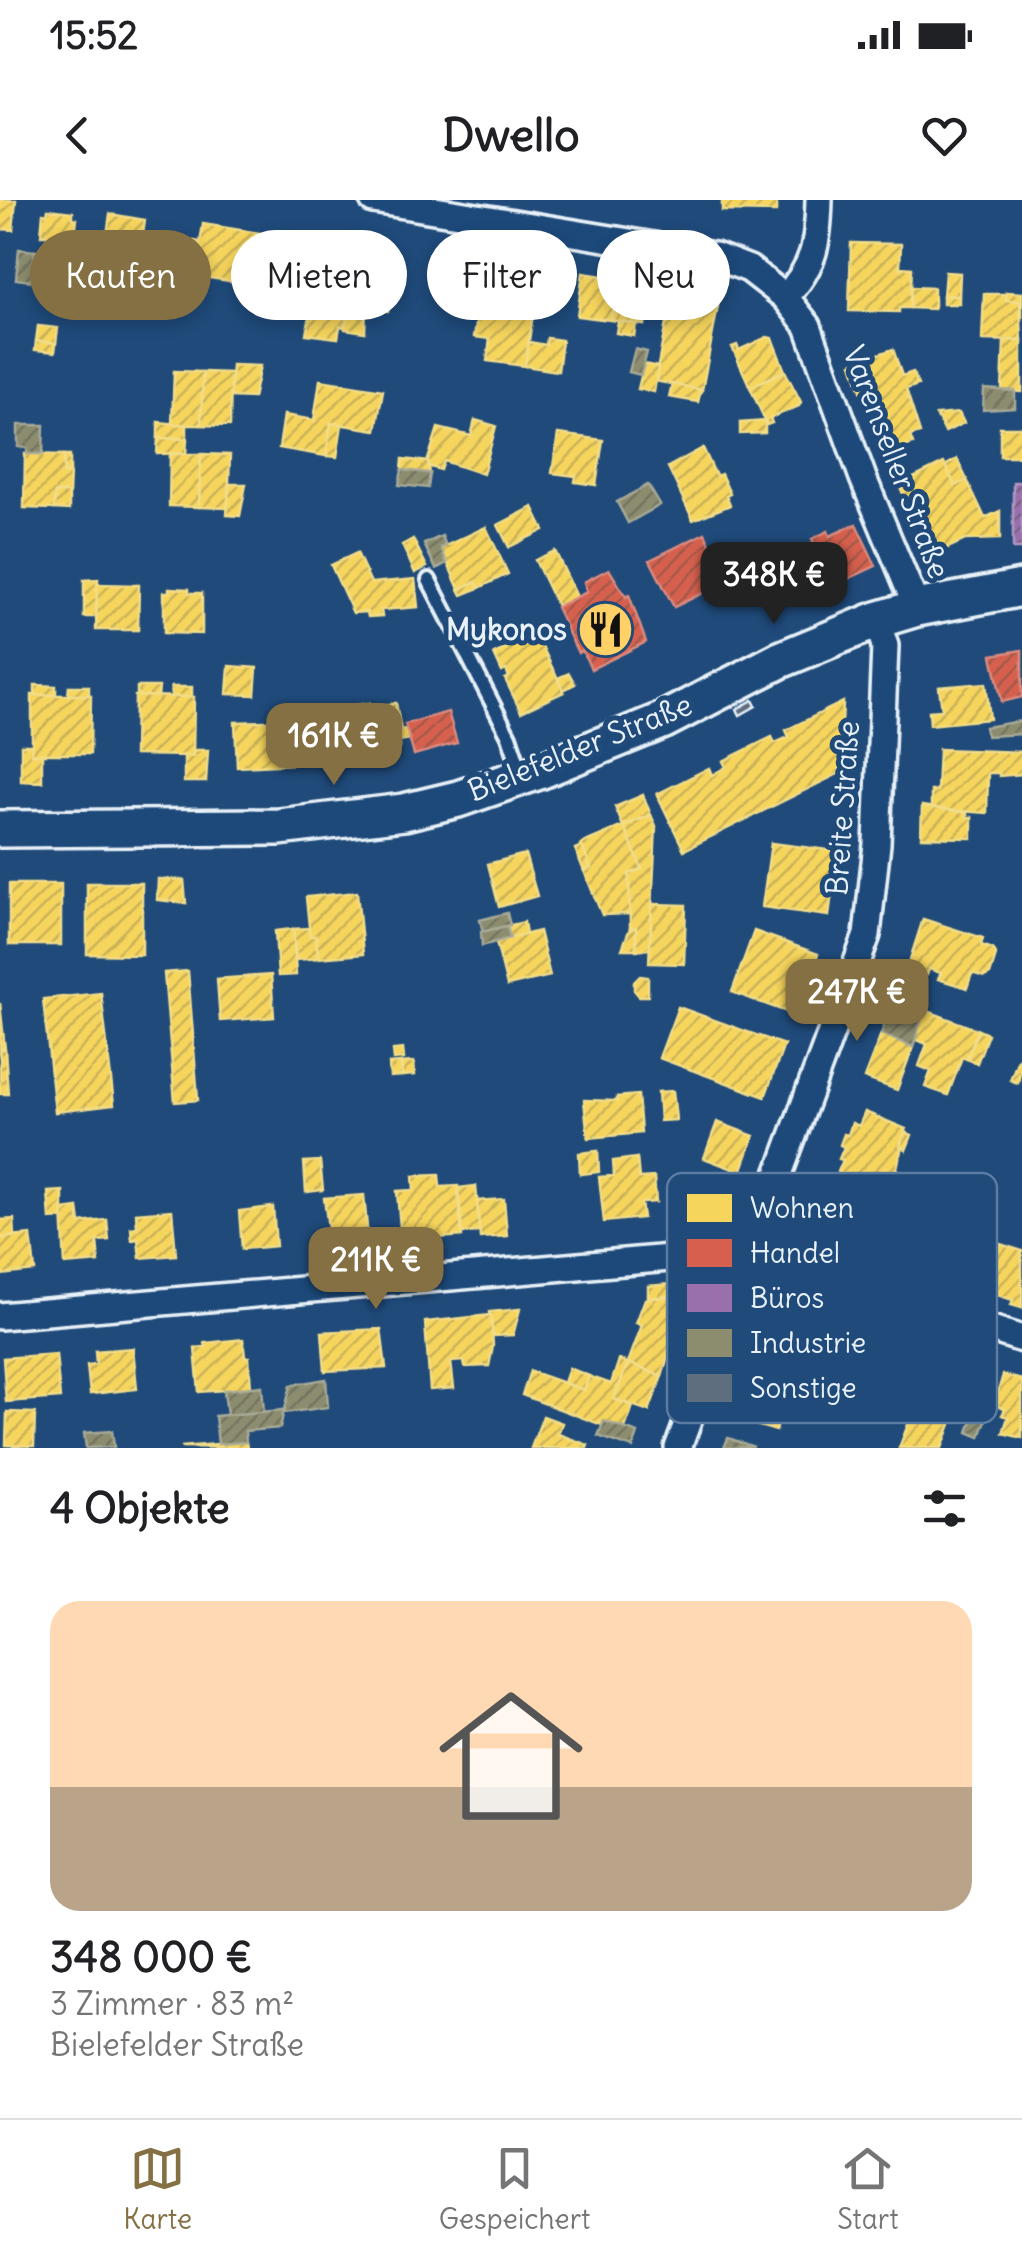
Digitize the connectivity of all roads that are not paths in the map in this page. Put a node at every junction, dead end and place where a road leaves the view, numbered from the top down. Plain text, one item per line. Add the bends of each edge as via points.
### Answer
1 (373, 200) edge
2 (819, 200) edge
3 (785, 297) junction
4 (430, 580) dead end
5 (1022, 588) edge
6 (917, 608) junction
7 (877, 620) junction
8 (523, 778) junction
9 (0, 828) edge
10 (780, 1173) edge
11 (667, 1258) edge
12 (0, 1316) edge
13 (997, 1331) edge
14 (1022, 1339) edge
15 (687, 1423) edge
16 (678, 1448) edge

1 - 3 street, Varenseller Straße via 715,256 749,269
2 - 3 street via 811,264
3 - 6 street, Varenseller Straße via 808,326
4 - 8 lane via 509,736
5 - 6 street, Bielefelder Straße
6 - 7 street, Bielefelder Straße
7 - 8 street, Bielefelder Straße
7 - 10 street, Breite Straße via 885,646 867,935
8 - 9 street, Bielefelder Straße via 404,812 279,827
11 - 12 street
13 - 14 street
15 - 16 street, Breite Straße

